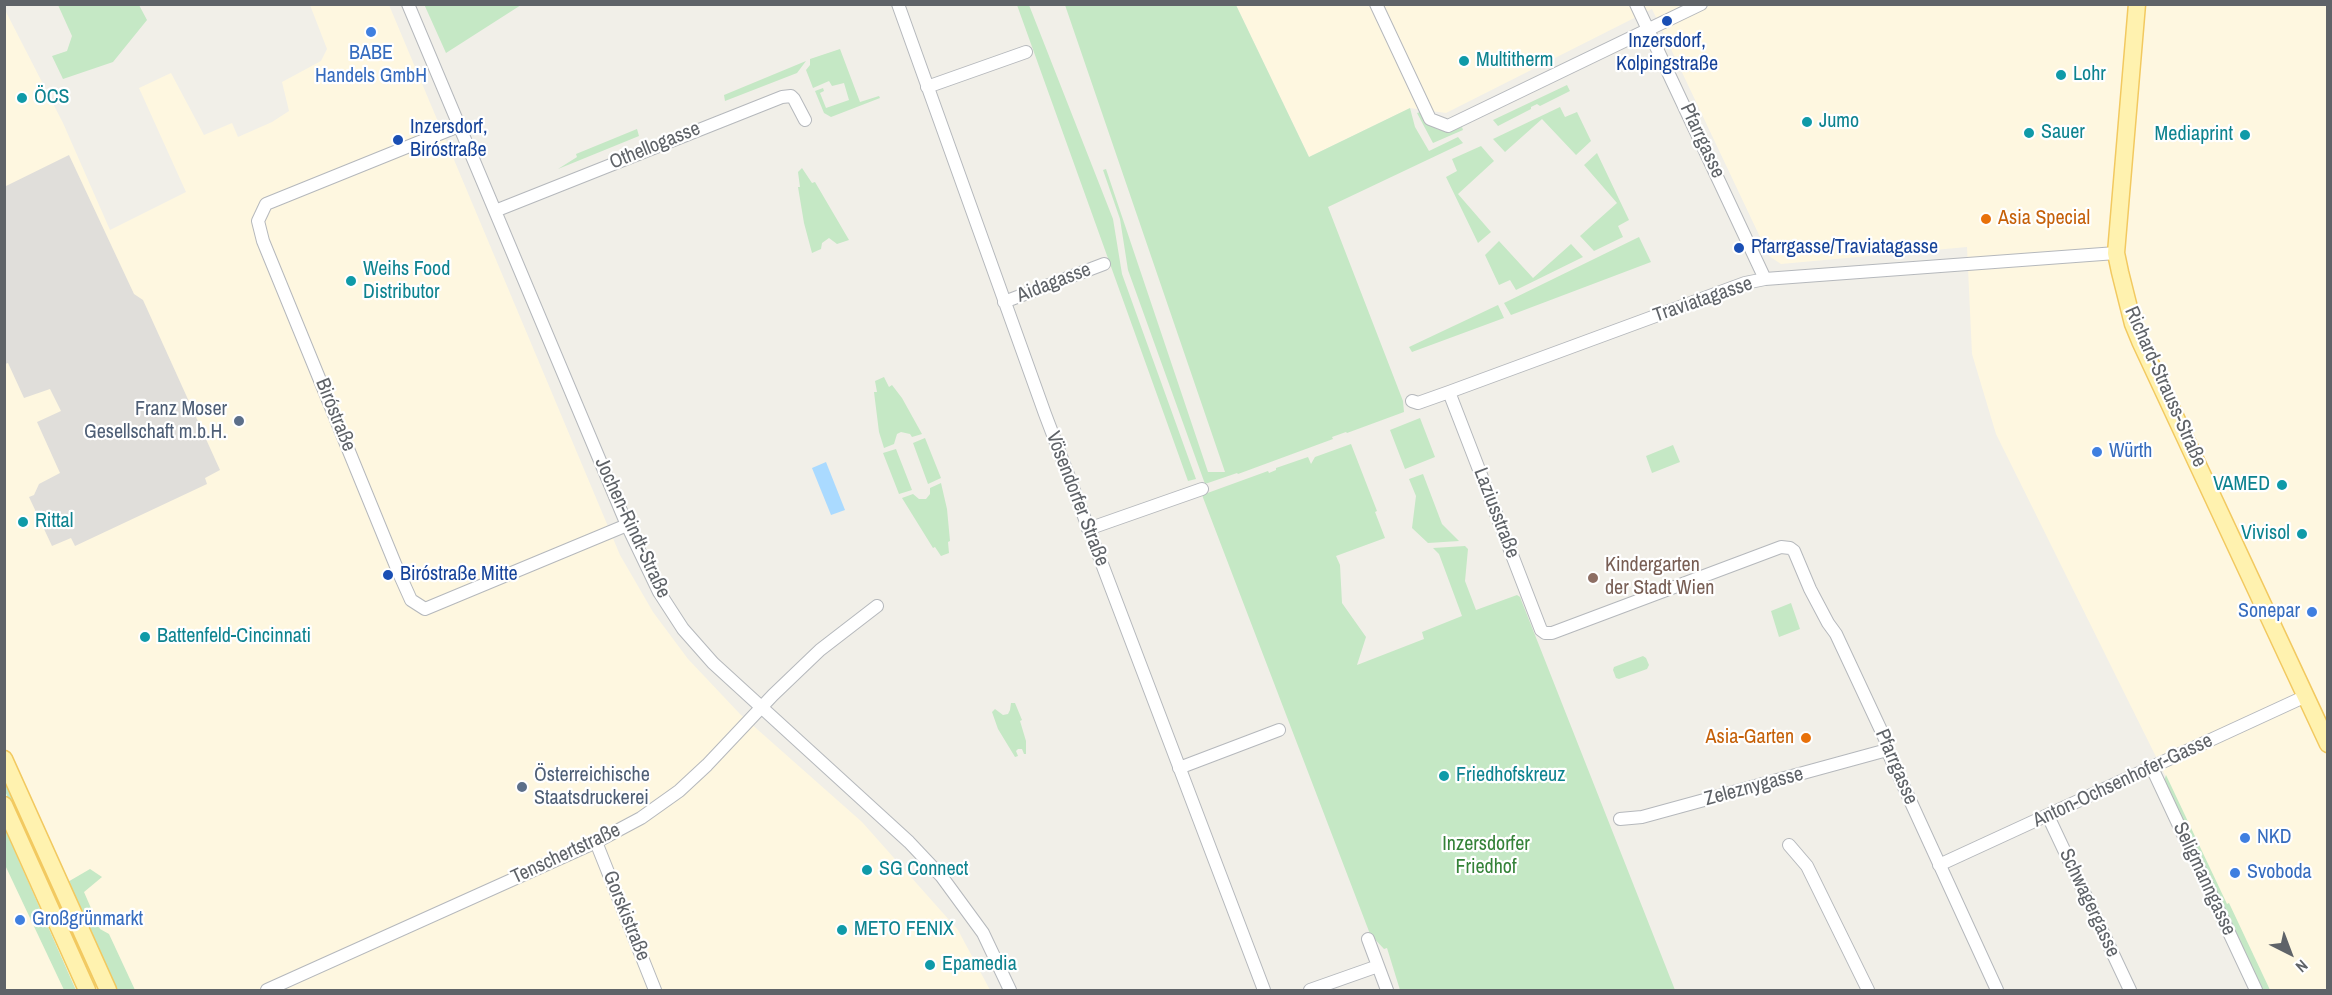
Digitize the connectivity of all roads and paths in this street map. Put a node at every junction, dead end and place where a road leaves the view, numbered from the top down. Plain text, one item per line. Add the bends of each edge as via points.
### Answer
1 (408, 4) edge
2 (898, 4) edge
3 (1376, 4) edge
4 (1636, 4) edge
5 (1701, 4) edge
6 (2137, 4) edge
7 (1648, 29) junction
8 (1026, 52) dead end
9 (927, 87) junction
10 (805, 120) dead end
11 (459, 126) junction
12 (495, 211) junction
13 (2116, 253) junction
14 (1104, 264) dead end
15 (1765, 279) junction
16 (1004, 302) junction
17 (1449, 392) junction
18 (1412, 401) dead end
19 (1202, 489) dead end
20 (627, 525) junction
21 (1089, 529) junction
22 (1790, 548) joint
23 (877, 606) dead end
24 (2306, 696) junction
25 (760, 708) junction
26 (1279, 730) dead end
27 (2328, 744) edge
28 (1887, 750) junction
29 (4, 759) edge
30 (1179, 768) junction
31 (2152, 768) junction
32 (4, 805) edge
33 (2048, 816) junction
34 (1620, 819) dead end
35 (596, 842) junction
36 (1789, 845) dead end
37 (1939, 866) junction
38 (1368, 939) dead end
39 (1378, 966) junction
40 (1994, 989) edge
41 (87, 990) edge
42 (108, 990) edge
43 (267, 990) edge
44 (655, 990) edge
45 (1010, 990) edge
46 (1264, 990) edge
47 (1310, 990) edge
48 (1387, 990) edge
49 (1868, 990) edge
50 (2130, 990) edge
51 (2256, 990) edge

1 - 11 street, Jochen-Rindt-Straße
2 - 9 street, Vösendorfer Straße
3 - 7 street via 1430,119 1448,126
4 - 7 street, Pfarrgasse
5 - 7 street
6 - 13 main road, Richard-Strauss-Straße
7 - 15 street, Pfarrgasse
8 - 9 street
9 - 16 street, Vösendorfer Straße
10 - 12 street, Othellogasse via 794,99 782,97
11 - 12 street, Jochen-Rindt-Straße
11 - 20 street, Biróstraße via 266,204 258,221 398,571 411,600 425,609
12 - 20 street, Jochen-Rindt-Straße
13 - 15 street, Traviatagasse
13 - 24 main road, Richard-Strauss-Straße via 2133,324
14 - 16 street, Aidagasse
15 - 17 street, Traviatagasse via 1735,286
16 - 21 street, Vösendorfer Straße
17 - 18 street, Traviatagasse via 1418,404
17 - 22 street, Laziusstraße via 1545,633 1781,547
19 - 21 street
20 - 25 street, Jochen-Rindt-Straße via 659,592 683,628
21 - 30 street, Vösendorfer Straße
22 - 28 street, Pfarrgasse via 1836,634
23 - 25 street, Tenschertstraße via 827,644
24 - 27 main road, Richard-Strauss-Straße
24 - 31 street, Anton-Ochsenhofer-Gasse
25 - 35 street, Tenschertstraße via 679,791 641,818
25 - 45 street, Jochen-Rindt-Straße via 926,858 983,933
26 - 30 street
28 - 34 street, Zeleznygasse via 1642,817
28 - 37 street, Pfarrgasse
29 - 42 main road
30 - 46 street, Vösendorfer Straße
31 - 33 street, Anton-Ochsenhofer-Gasse
31 - 51 street, Seligmanngasse
32 - 41 main road
33 - 37 street, Anton-Ochsenhofer-Gasse
33 - 50 street, Schwagergasse
35 - 43 street, Tenschertstraße
35 - 44 street, Gorskistraße
36 - 49 street via 1807,866
37 - 40 street, Pfarrgasse
38 - 39 street
39 - 47 street
39 - 48 street

